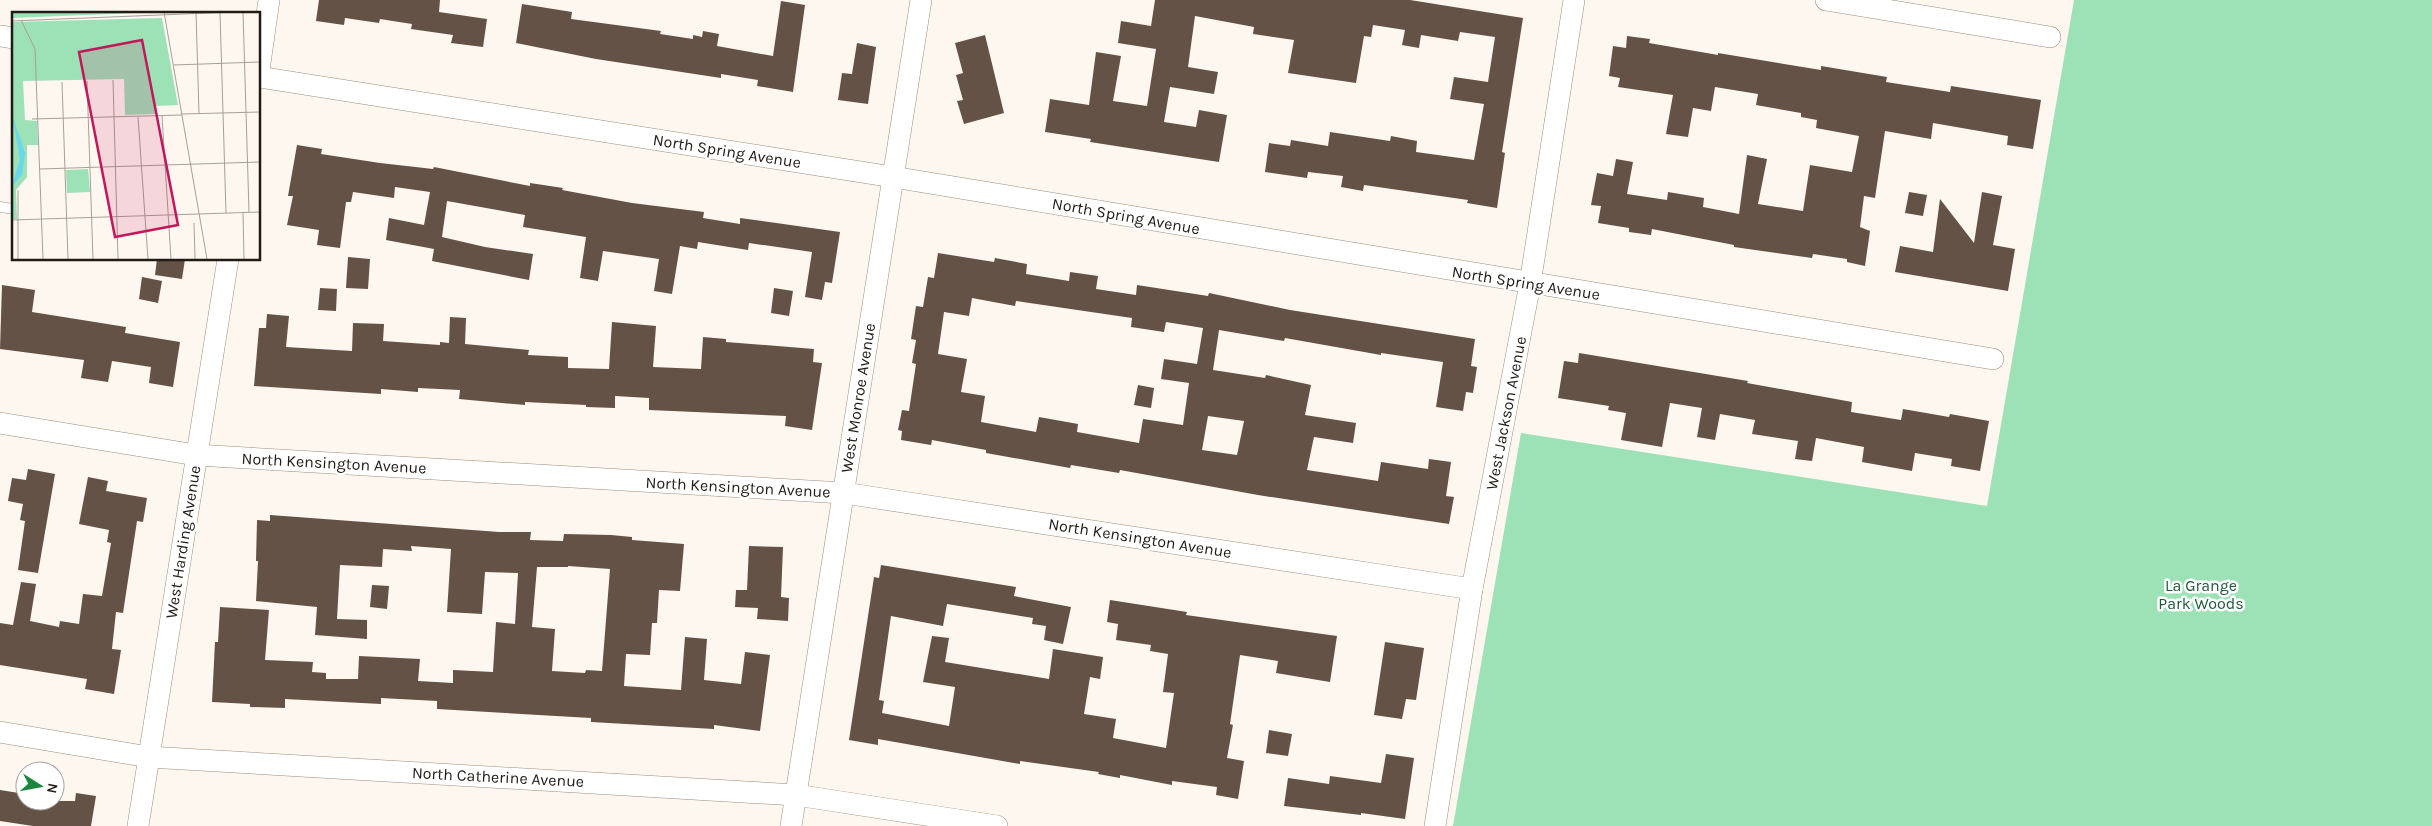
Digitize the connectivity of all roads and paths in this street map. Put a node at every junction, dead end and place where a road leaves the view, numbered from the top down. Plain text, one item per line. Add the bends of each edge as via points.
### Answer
1 (269, 0) edge
2 (921, 0) edge
3 (1574, 0) edge
4 (1826, 0) edge
5 (2050, 37) dead end
6 (260, 63) edge
7 (260, 77) edge
8 (893, 177) junction
9 (228, 260) edge
10 (1530, 284) junction
11 (1993, 359) dead end
12 (0, 423) edge
13 (196, 455) junction
14 (844, 493) junction
15 (1472, 589) junction
16 (0, 732) edge
17 (149, 757) junction
18 (796, 795) junction
19 (138, 826) edge
20 (791, 826) edge
21 (996, 826) edge
22 (1435, 826) edge

1 - 6 street
2 - 8 street, West Monroe Avenue
3 - 10 street, West Jackson Avenue
4 - 5 street
7 - 8 street, North Spring Avenue
8 - 10 street, North Spring Avenue
8 - 14 street, West Monroe Avenue
9 - 13 street, West Harding Avenue
10 - 11 street, North Spring Avenue
10 - 15 street, West Jackson Avenue
12 - 13 street, North Kensington Avenue
13 - 14 street, North Kensington Avenue
13 - 17 street, West Harding Avenue
14 - 15 street, North Kensington Avenue
14 - 18 street, West Monroe Avenue
15 - 22 street, West Jackson Avenue
16 - 17 street, North Catherine Avenue
17 - 18 street, North Catherine Avenue
17 - 19 street, West Harding Avenue
18 - 20 street, West Monroe Avenue
18 - 21 street, North Catherine Avenue

